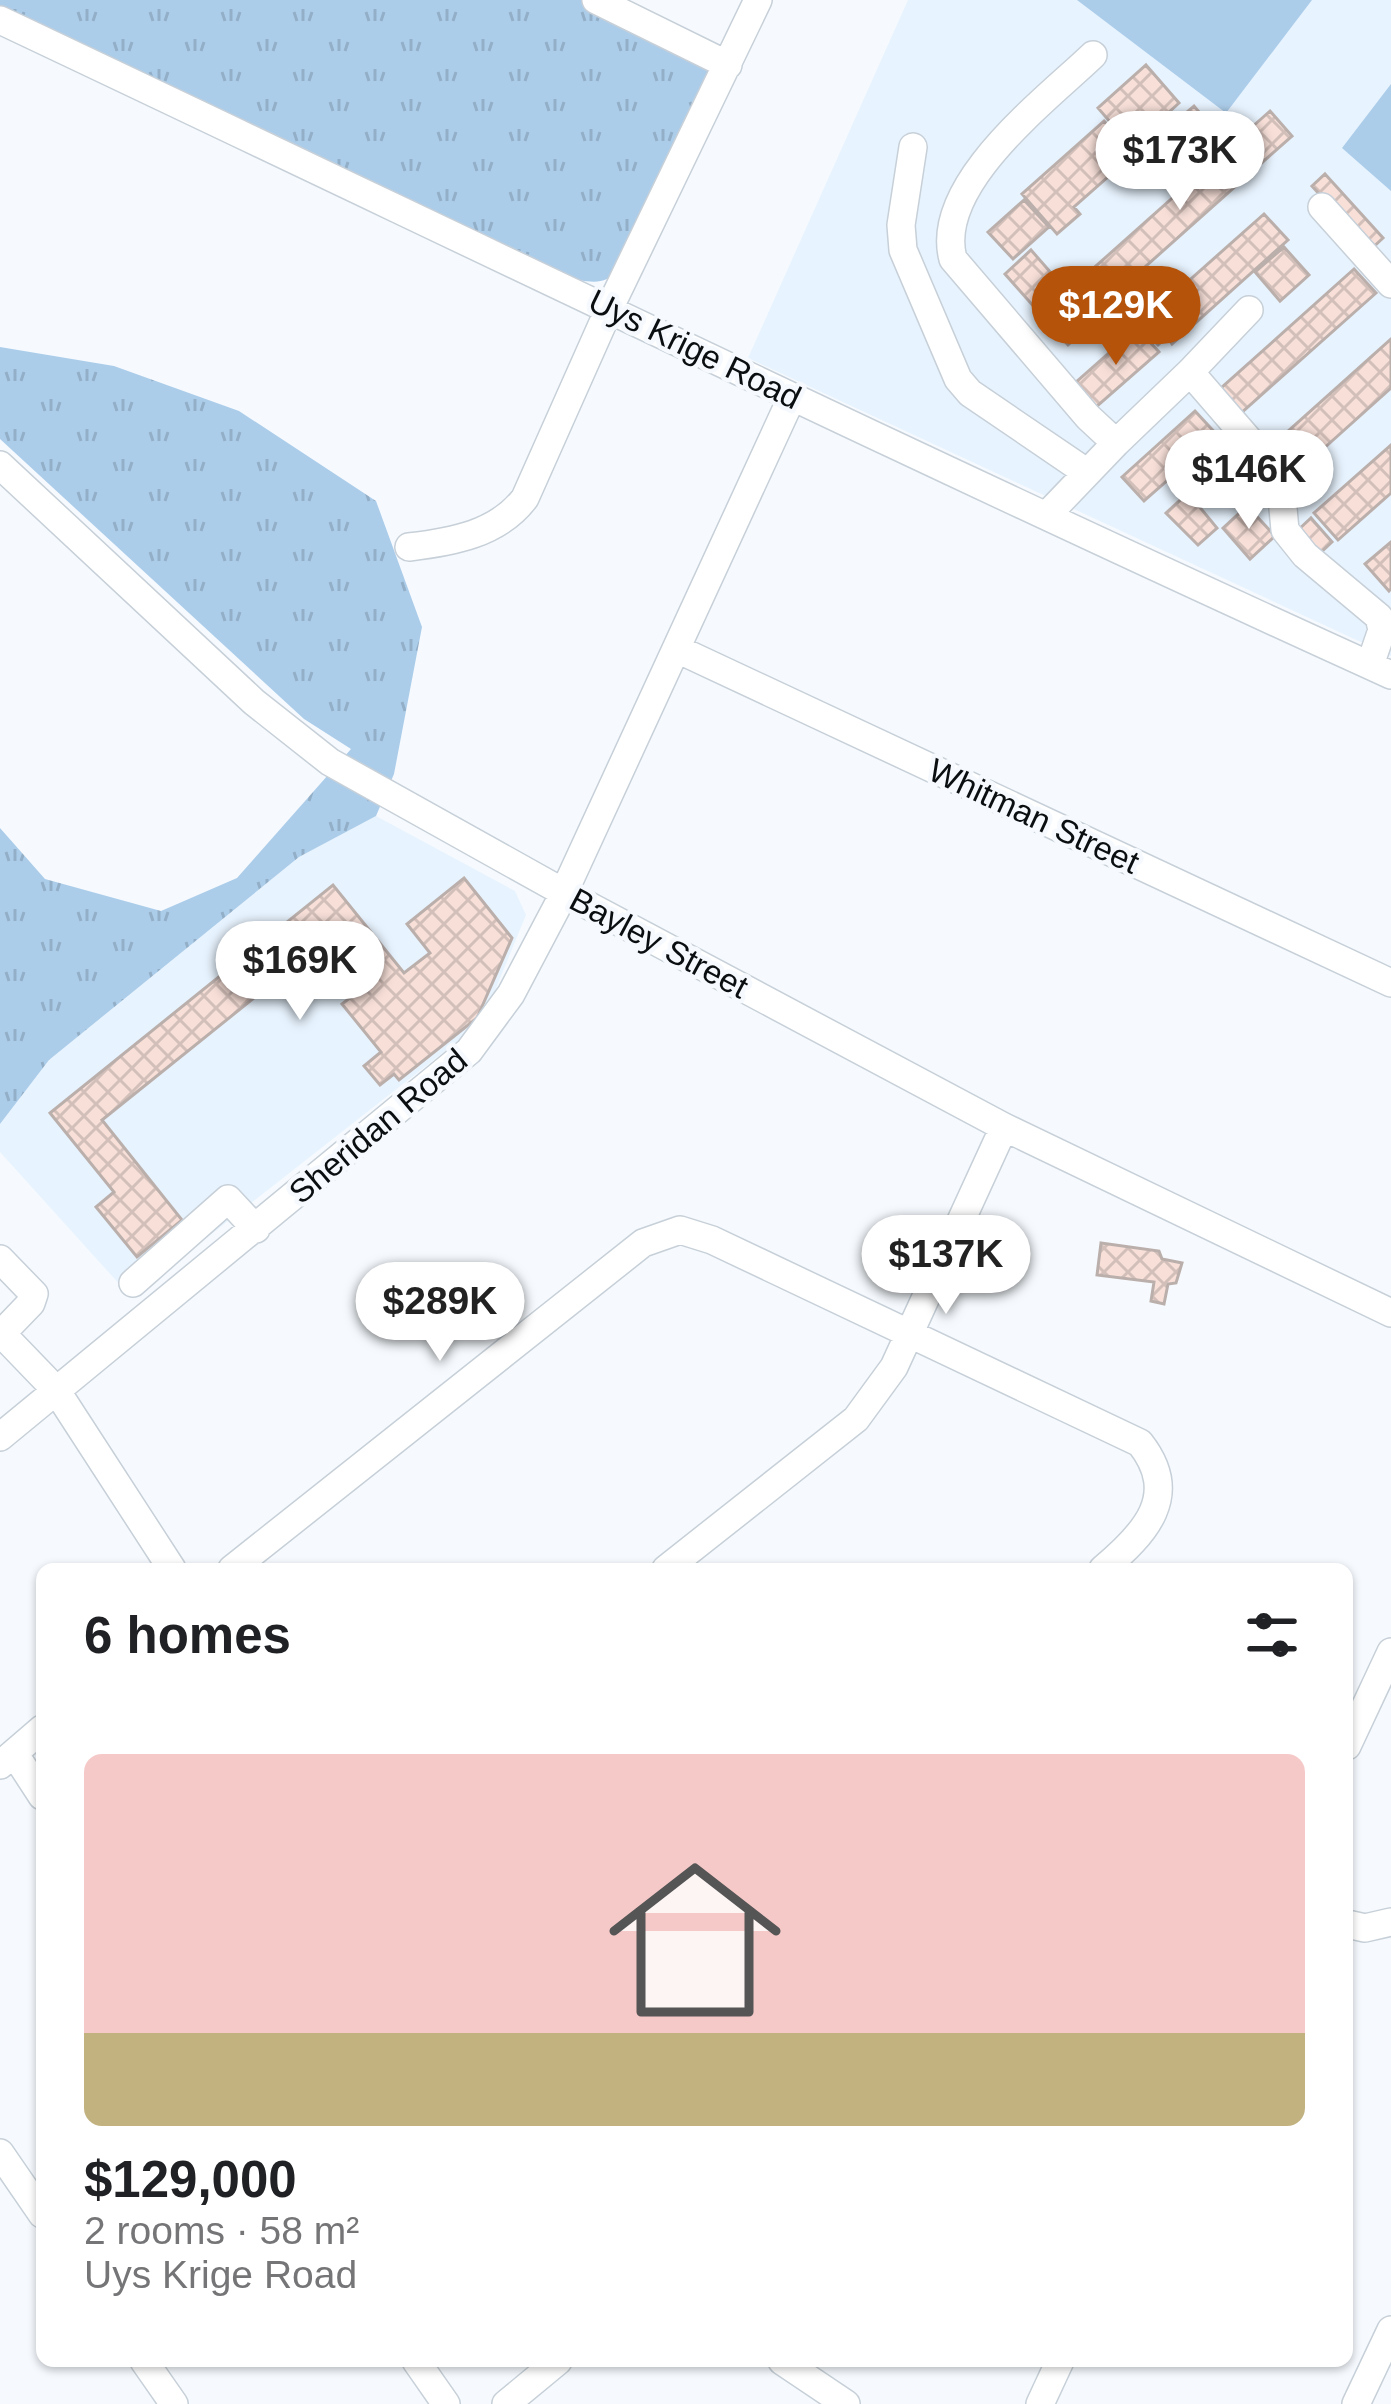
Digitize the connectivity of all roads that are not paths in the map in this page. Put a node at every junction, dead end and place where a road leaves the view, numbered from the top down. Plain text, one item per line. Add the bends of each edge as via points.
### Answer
1 (596, 0) edge
2 (758, 0) edge
3 (0, 20) edge
4 (1093, 55) dead end
5 (728, 65) junction
6 (913, 147) dead end
7 (1322, 207) dead end
8 (1391, 284) edge
9 (610, 307) junction
10 (1250, 310) dead end
11 (1190, 372) junction
12 (792, 397) junction
13 (1116, 443) junction
14 (0, 465) edge
15 (1086, 472) junction
16 (1047, 515) junction
17 (409, 547) dead end
18 (1385, 612) edge
19 (677, 649) junction
20 (1381, 670) edge
21 (563, 892) junction
22 (1391, 983) edge
23 (1004, 1127) junction
24 (256, 1229) junction
25 (0, 1259) edge
26 (133, 1283) dead end
27 (1391, 1313) edge
28 (1, 1333) edge
29 (909, 1335) junction
30 (56, 1390) junction
31 (0, 1437) edge
32 (168, 1563) edge
33 (240, 1563) edge
34 (674, 1563) edge
35 (1110, 1563) edge
36 (1391, 1652) edge
37 (1353, 1733) edge
38 (36, 1734) edge
39 (7, 1759) edge
40 (36, 1790) edge
41 (1391, 1922) edge
42 (1353, 1925) edge
43 (0, 2153) edge
44 (36, 2205) edge
45 (1388, 2345) edge
46 (148, 2367) edge
47 (420, 2367) edge
48 (551, 2367) edge
49 (791, 2367) edge
50 (1057, 2367) edge
51 (174, 2404) edge
52 (446, 2404) edge
53 (506, 2404) edge
54 (846, 2404) edge
55 (1040, 2404) edge
56 (1356, 2404) edge

1 - 5 street
2 - 5 street
3 - 9 street, Uys Krige Road
4 - 13 street via 997,149 959,199 949,236 967,279
5 - 9 street
6 - 15 street via 903,250 958,380
7 - 8 street
9 - 12 street, Uys Krige Road
9 - 17 street via 515,512 449,542
10 - 11 street
11 - 13 street
11 - 18 street via 1280,476 1285,530
12 - 16 street, Uys Krige Road
12 - 19 street, Sheridan Road
13 - 15 street
14 - 21 street, Bayley Street via 300,741
15 - 16 street
16 - 20 street, Uys Krige Road
18 - 20 street
19 - 21 street, Sheridan Road
19 - 22 street, Whitman Street
21 - 23 street, Bayley Street
21 - 24 street, Sheridan Road via 511,994 469,1051
23 - 27 street, Bayley Street
23 - 29 street
24 - 26 street via 228,1198
24 - 30 street, Sheridan Road
25 - 28 street via 34,1294
28 - 30 street
29 - 33 street via 680,1230 643,1243
29 - 34 street via 856,1419
29 - 35 street via 1140,1443 1158,1473 1157,1504
30 - 31 street, Sheridan Road
30 - 32 street
36 - 37 street
38 - 39 street
39 - 40 street
41 - 42 street
43 - 44 street
45 - 56 street
46 - 51 street
47 - 52 street
48 - 53 street
49 - 54 street
50 - 55 street

